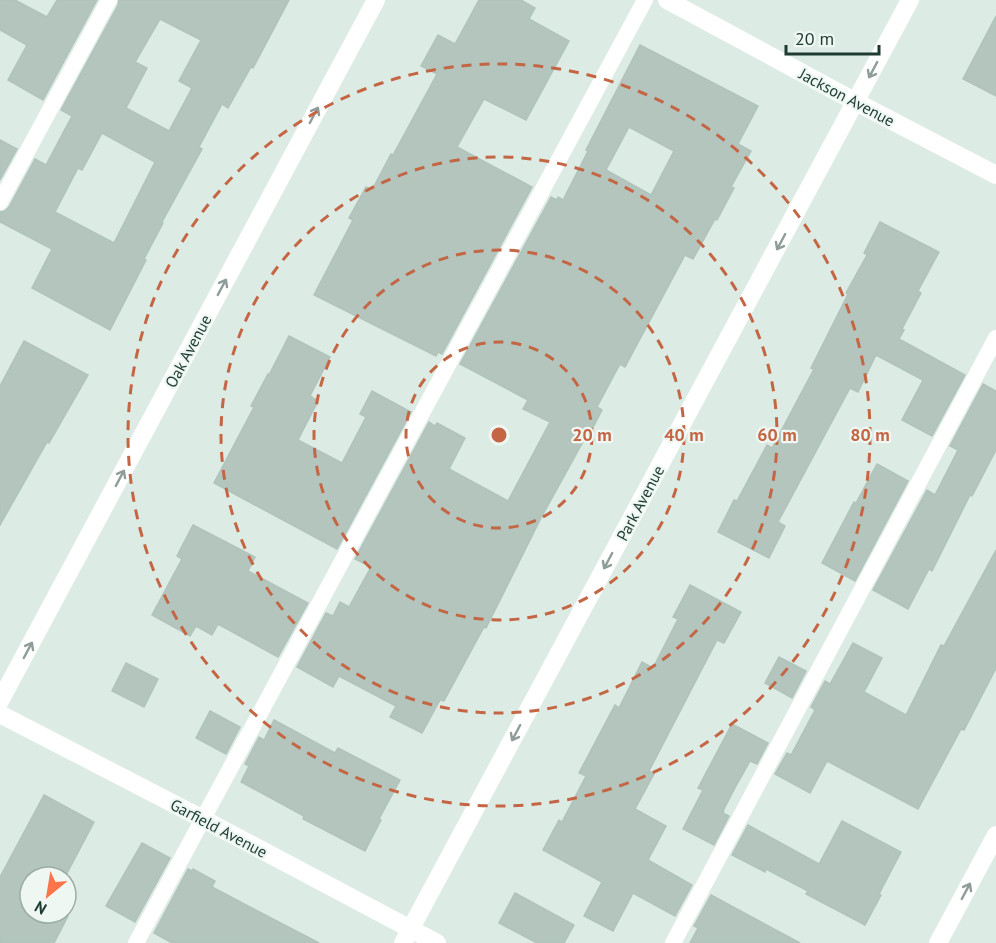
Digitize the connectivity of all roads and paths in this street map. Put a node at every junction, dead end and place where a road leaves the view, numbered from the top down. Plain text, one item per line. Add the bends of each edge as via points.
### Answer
1 (109, 0) edge
2 (376, 0) edge
3 (645, 0) edge
4 (667, 0) edge
5 (910, 0) edge
6 (856, 102) junction
7 (996, 175) edge
8 (0, 202) edge
9 (996, 338) edge
10 (0, 701) edge
11 (0, 714) edge
12 (203, 819) junction
13 (996, 835) edge
14 (406, 936) edge
15 (136, 943) edge
16 (436, 943) edge
17 (673, 943) edge
18 (938, 943) edge

1 - 8 lane
10 -> 2 street, Oak Avenue
3 - 12 lane
4 - 6 street, Jackson Avenue
5 -> 6 street, Park Avenue
6 - 7 street, Jackson Avenue
6 -> 14 street, Park Avenue
9 - 17 lane
11 - 12 street, Garfield Avenue
12 - 14 street, Garfield Avenue
12 - 15 lane
18 -> 13 street
14 - 16 street, Garfield Avenue

